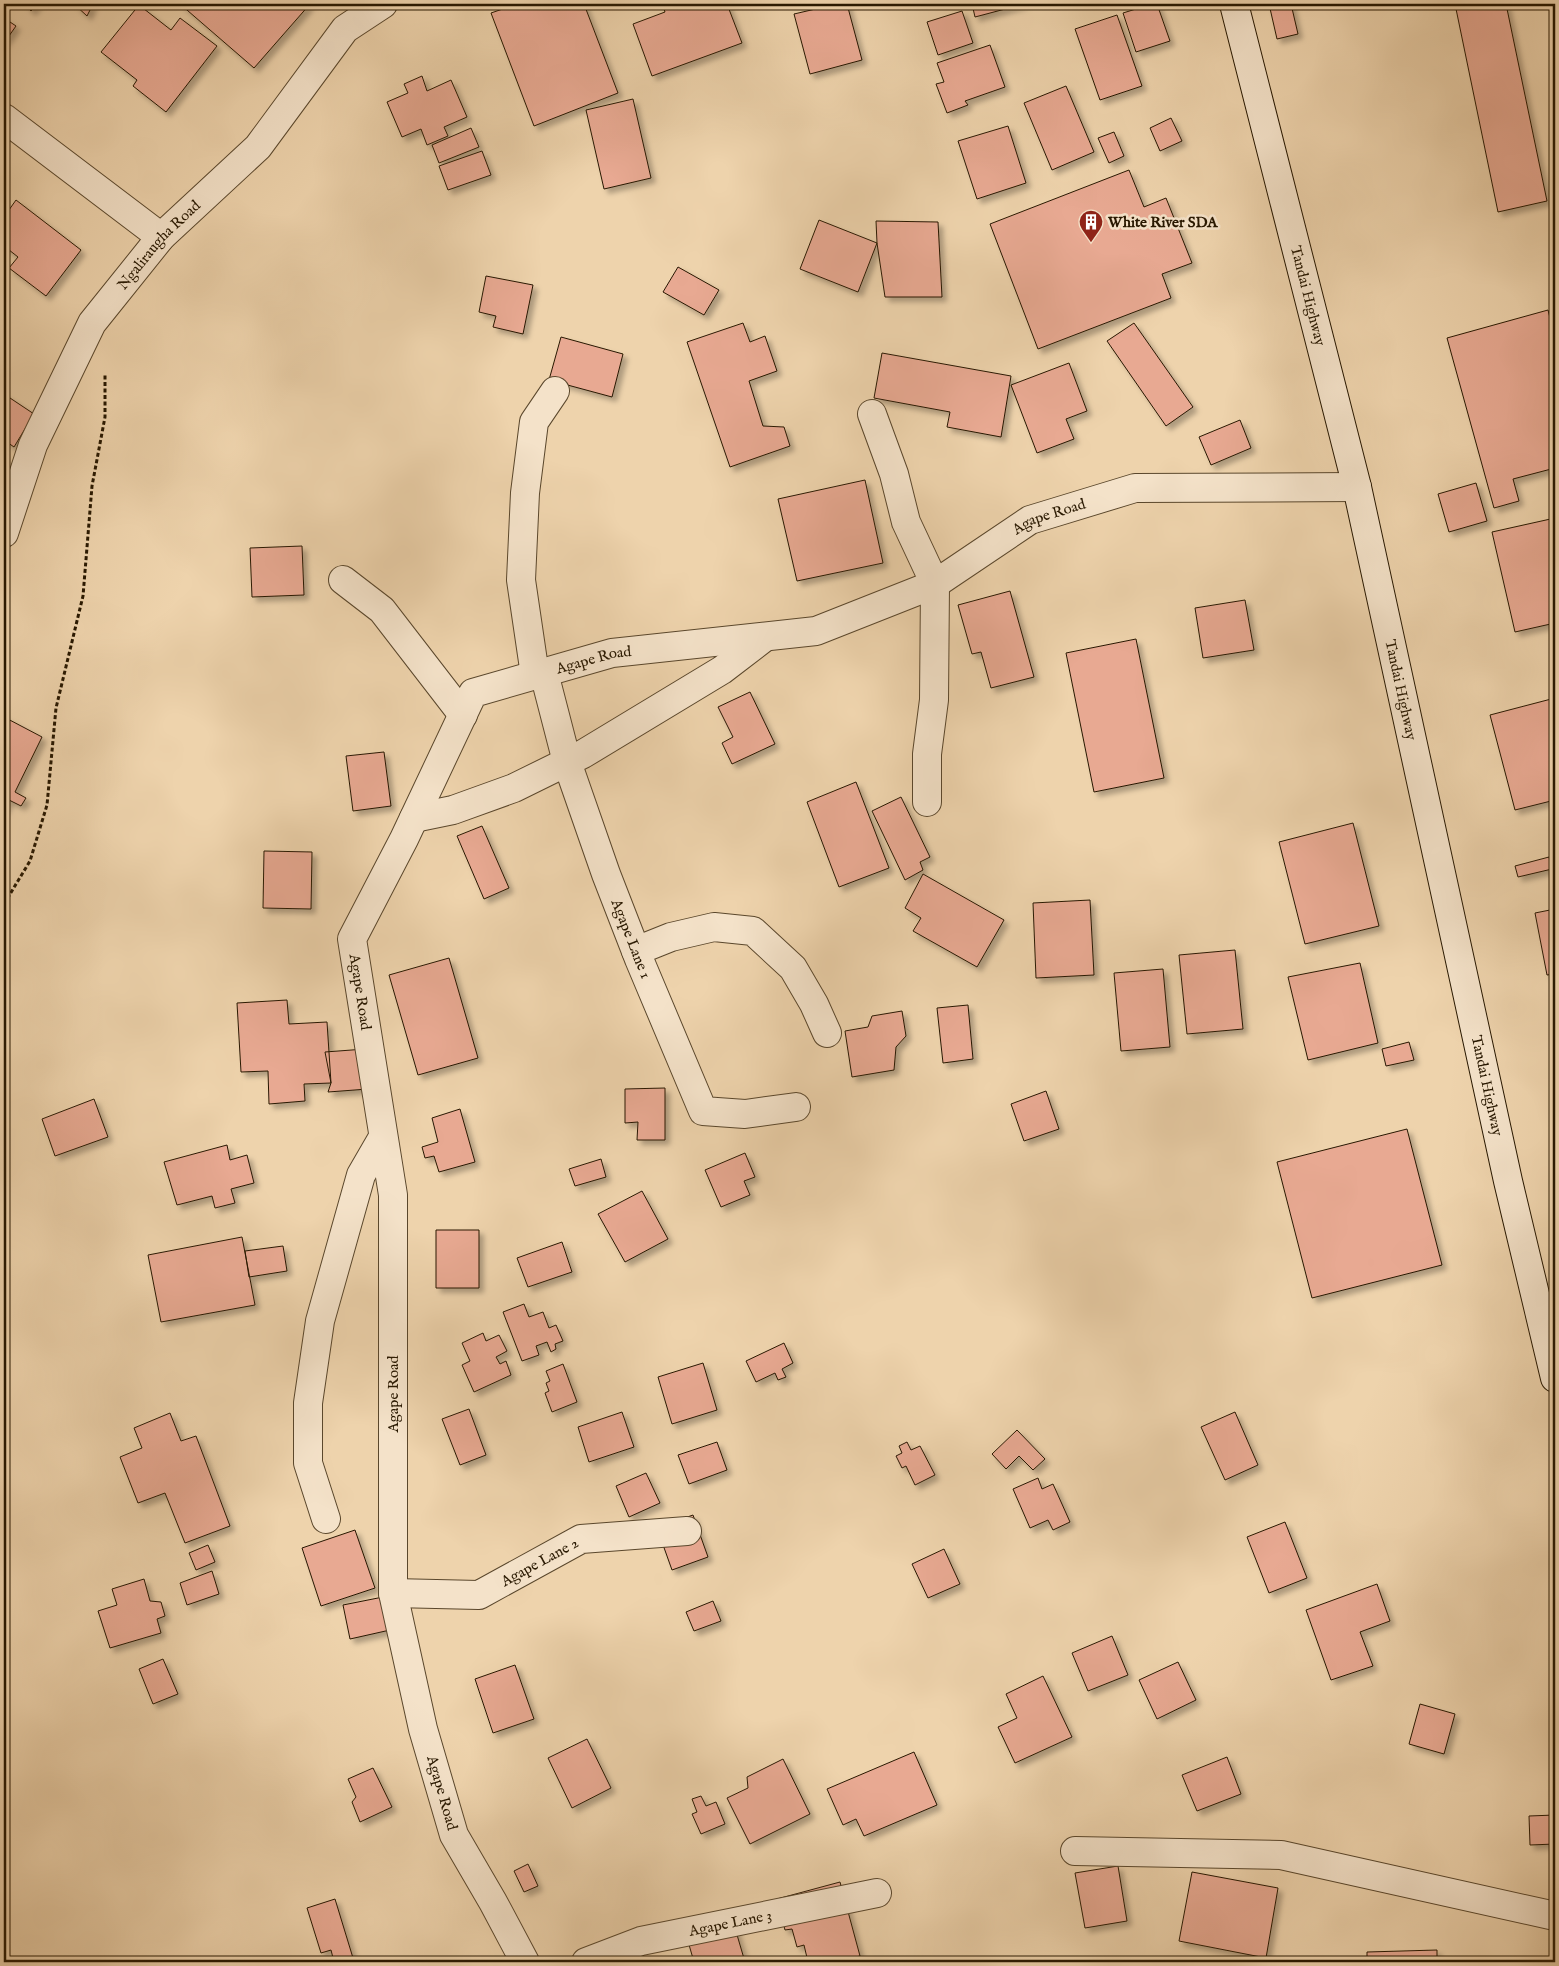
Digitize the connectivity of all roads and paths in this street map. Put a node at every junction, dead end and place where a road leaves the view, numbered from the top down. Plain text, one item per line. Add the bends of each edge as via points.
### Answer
1 (383, 4) edge
2 (1234, 4) edge
3 (4, 118) edge
4 (161, 237) junction
5 (105, 371) dead end
6 (555, 390) dead end
7 (872, 414) dead end
8 (1357, 487) junction
9 (4, 533) edge
10 (343, 580) dead end
11 (935, 584) junction
12 (765, 637) junction
13 (540, 674) junction
14 (463, 715) junction
15 (567, 762) junction
16 (927, 802) dead end
17 (414, 818) junction
18 (4, 904) edge
19 (636, 951) junction
20 (827, 1033) dead end
21 (796, 1107) dead end
22 (383, 1137) junction
23 (1555, 1378) edge
24 (326, 1519) dead end
25 (687, 1531) dead end
26 (393, 1593) junction
27 (1075, 1851) dead end
28 (877, 1894) dead end
29 (1555, 1916) edge
30 (525, 1962) edge
31 (586, 1962) edge

1 - 4 street, Ngaliraugha Road via 344,29 258,147
2 - 8 street, Tandai Highway
3 - 4 street
4 - 9 street, Ngaliraugha Road via 92,323 33,445
5 - 18 path via 105,417 92,486 83,596 56,708 47,805 30,861
6 - 13 street, Agape Lane 1 via 534,422 521,580
7 - 11 street via 894,474 906,522
8 - 11 street, Agape Road via 1135,488 1030,520
8 - 23 street, Tandai Highway via 1506,1171
10 - 14 street via 382,610
11 - 12 street, Agape Road via 816,632
11 - 16 street via 934,700 927,754
12 - 13 street, Agape Road via 612,652
12 - 15 street via 722,670
13 - 14 street, Agape Road via 473,693
13 - 15 street, Agape Lane 1
14 - 17 street, Agape Road
15 - 17 street via 514,788 453,810
15 - 19 street, Agape Lane 1
17 - 22 street, Agape Road via 352,939
19 - 20 street via 671,937 714,926 753,931 793,968
19 - 21 street, Agape Lane 1 via 703,1111 745,1114
22 - 24 street via 361,1175 320,1321 308,1403 308,1463
22 - 26 street, Agape Road via 393,1195
25 - 26 street, Agape Lane 2 via 581,1539 478,1595
26 - 30 street, Agape Road via 423,1729 454,1835
27 - 29 street via 1281,1855
28 - 31 street, Agape Lane 3 via 641,1941

